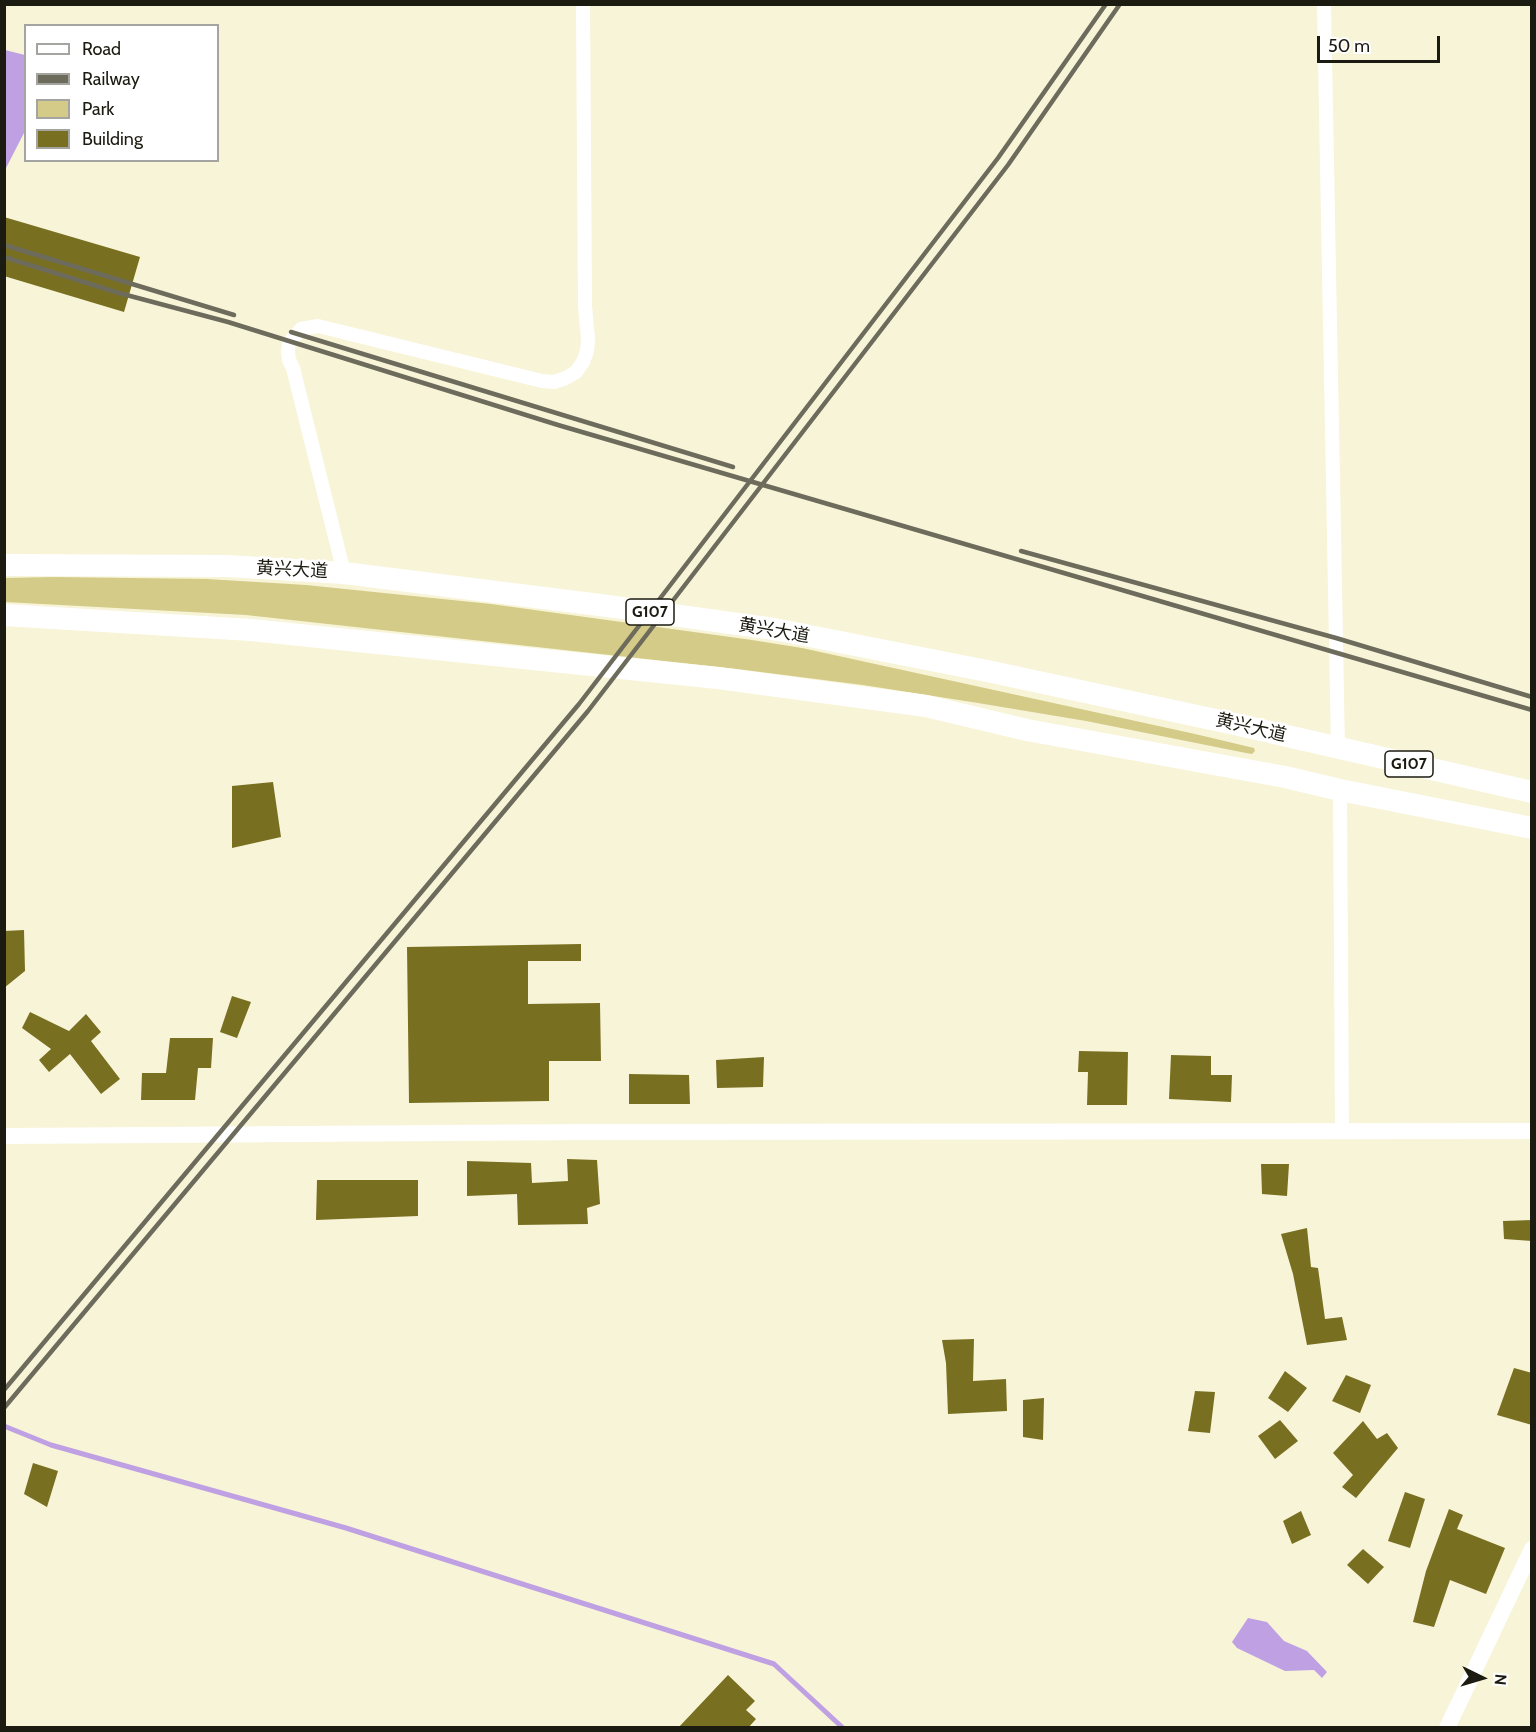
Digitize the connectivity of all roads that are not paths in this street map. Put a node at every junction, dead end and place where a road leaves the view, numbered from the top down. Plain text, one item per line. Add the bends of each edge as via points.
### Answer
1 (583, 4) edge
2 (1324, 4) edge
3 (4, 566) edge
4 (344, 573) junction
5 (4, 615) edge
6 (1338, 748) junction
7 (1340, 790) junction
8 (1532, 792) edge
9 (1532, 828) edge
10 (1342, 1131) junction
11 (1532, 1131) edge
12 (4, 1136) edge
13 (1532, 1549) edge
14 (1447, 1728) edge

1 - 4 street via 588,339 587,351 576,372 560,380 542,381 318,326 301,329 289,343 289,360
2 - 6 street
3 - 4 highway, 黄兴大道 / G107 via 226,566
4 - 6 highway, 黄兴大道 / G107 via 774,629
5 - 7 highway, G107 via 251,630 718,678 926,706 1028,730
6 - 8 highway, 黄兴大道 / G107
7 - 9 highway, G107
7 - 10 street
10 - 11 street
10 - 12 street
13 - 14 street

